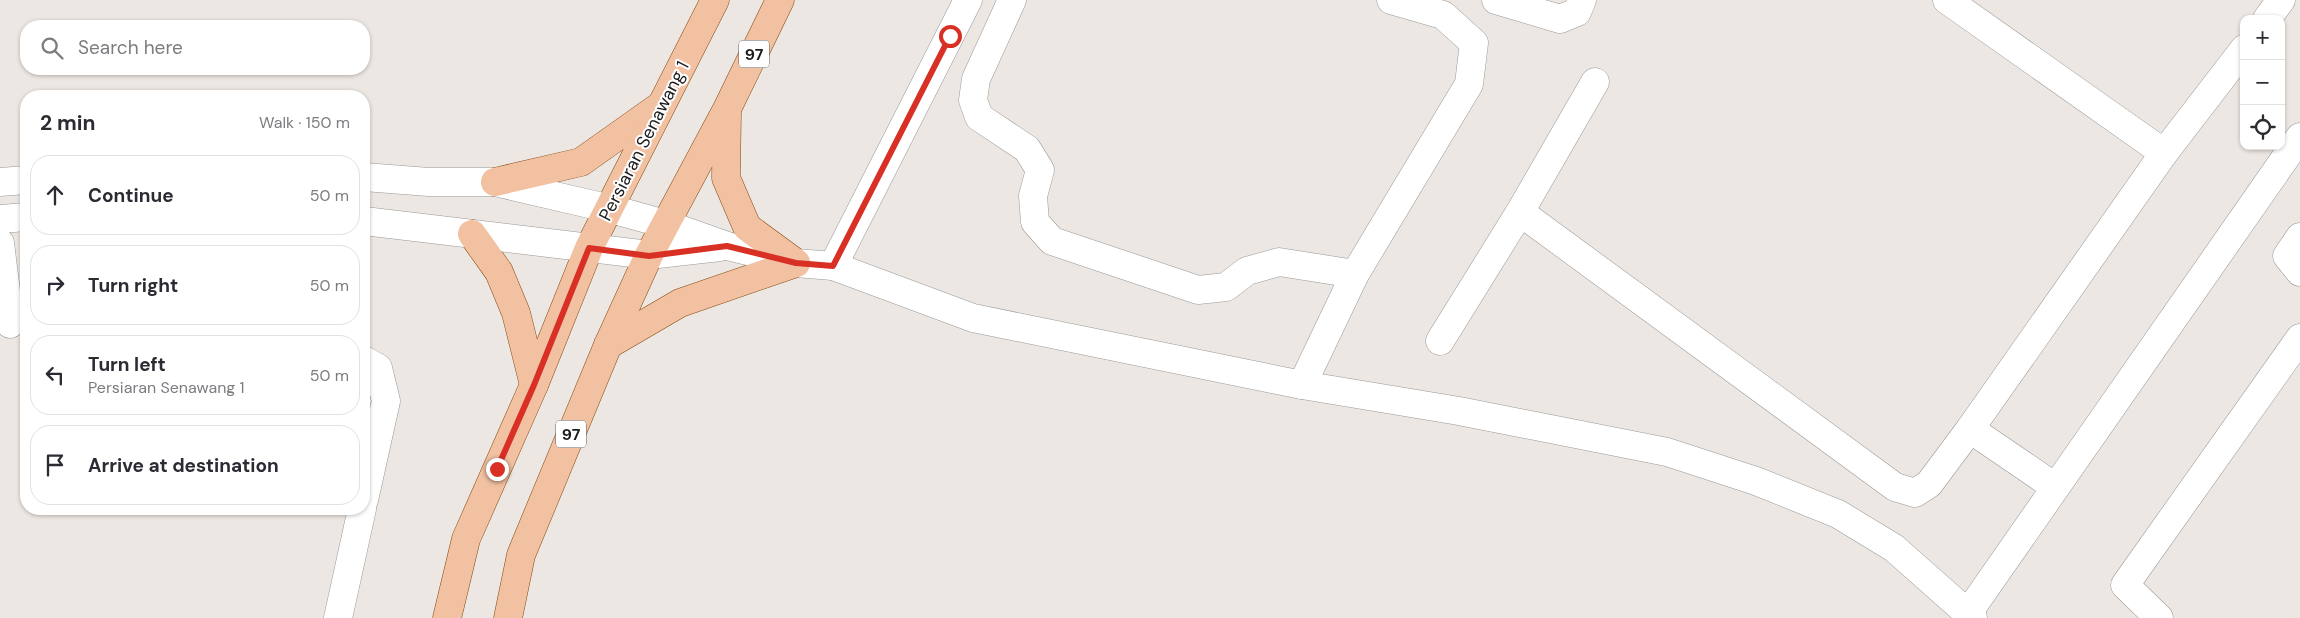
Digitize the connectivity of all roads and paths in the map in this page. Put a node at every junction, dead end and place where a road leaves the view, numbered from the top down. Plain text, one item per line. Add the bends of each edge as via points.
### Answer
1 (715, 0) edge
2 (780, 0) edge
3 (968, 0) edge
4 (1012, 0) edge
5 (1391, 0) edge
6 (1496, 0) edge
7 (1582, 0) edge
8 (1947, 0) edge
9 (2281, 0) edge
10 (2270, 15) edge
11 (2240, 54) edge
12 (1595, 82) dead end
13 (664, 103) junction
14 (727, 109) junction
15 (2300, 137) edge
16 (2164, 153) junction
17 (370, 177) edge
18 (20, 180) edge
19 (0, 182) edge
20 (495, 182) junction
21 (611, 209) junction
22 (1520, 212) junction
23 (20, 217) edge
24 (0, 219) edge
25 (370, 222) edge
26 (665, 224) junction
27 (472, 234) junction
28 (2300, 237) edge
29 (0, 243) edge
30 (727, 246) junction
31 (589, 248) junction
32 (649, 256) junction
33 (796, 263) junction
34 (833, 266) junction
35 (2300, 272) edge
36 (1356, 274) junction
37 (12, 325) edge
38 (2300, 338) edge
39 (1440, 341) dead end
40 (608, 345) junction
41 (370, 363) edge
42 (534, 385) junction
43 (1302, 385) junction
44 (1970, 429) junction
45 (370, 473) edge
46 (2054, 487) junction
47 (361, 515) edge
48 (1970, 616) edge
49 (338, 618) edge
50 (447, 618) edge
51 (508, 618) edge
52 (2159, 618) edge

1 - 13 main road, Persiaran Senawang 1
2 - 14 main road, 97
3 - 34 street
4 - 36 street via 976,79 973,100 979,117 1027,149 1040,170 1033,196 1035,222 1052,241 1198,290 1226,287 1247,271 1279,262
5 - 36 street via 1443,15 1474,43 1469,84
6 - 7 street via 1560,18 1577,12
8 - 16 street
9 - 10 street
11 - 16 street
12 - 22 street
13 - 20 main road via 581,162
13 - 21 main road, Persiaran Senawang 1
14 - 26 main road, 97
14 - 33 main road via 726,178 747,227
15 - 46 street
16 - 44 street
17 - 20 street
18 - 19 street
20 - 21 street
21 - 26 street
21 - 31 main road, Persiaran Senawang 1
22 - 39 street
22 - 44 street via 1895,488 1915,493 1929,484
23 - 24 street
25 - 27 street
26 - 30 street
26 - 32 main road, 97
27 - 31 street
27 - 42 main road via 499,272 516,313
28 - 35 street via 2287,256
29 - 37 street
30 - 32 street
30 - 33 street
31 - 32 street
31 - 42 main road, Persiaran Senawang 1
32 - 40 main road, 97
33 - 34 street
33 - 40 main road via 680,303
34 - 43 street via 973,318
36 - 43 street
38 - 52 street via 2125,585
40 - 51 main road, 97 via 521,555
41 - 45 street via 378,368 386,401
42 - 50 main road, Persiaran Senawang 1 via 466,539
43 - 48 street via 1459,411 1667,452 1756,481 1838,514 1894,548
44 - 46 street
46 - 48 street
47 - 49 street

